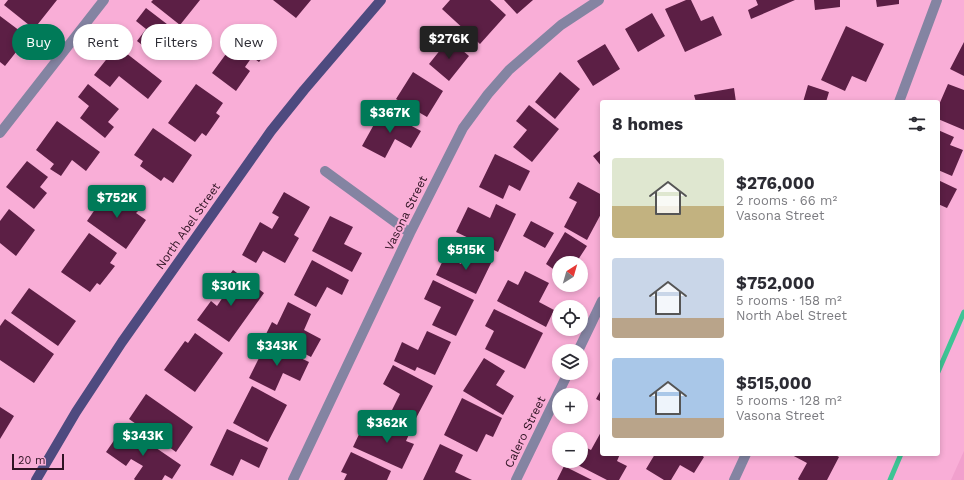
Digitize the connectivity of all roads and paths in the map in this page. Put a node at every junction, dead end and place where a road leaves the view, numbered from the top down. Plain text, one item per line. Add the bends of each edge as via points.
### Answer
1 (104, 0) edge
2 (381, 0) edge
3 (599, 0) edge
4 (937, 0) edge
5 (900, 100) edge
6 (0, 133) edge
7 (326, 171) dead end
8 (410, 233) junction
9 (600, 305) edge
10 (581, 344) edge
11 (565, 380) edge
12 (745, 456) edge
13 (36, 480) edge
14 (293, 480) edge
15 (516, 480) edge
16 (734, 480) edge

1 - 6 street
2 - 13 main road, North Abel Street via 271,131 122,342 76,412
3 - 8 street, Vasona Street via 561,25 509,70 488,94 463,128
4 - 5 street
7 - 8 street
8 - 14 street, Vasona Street
9 - 10 street
11 - 15 street, Calero Street
12 - 16 street

